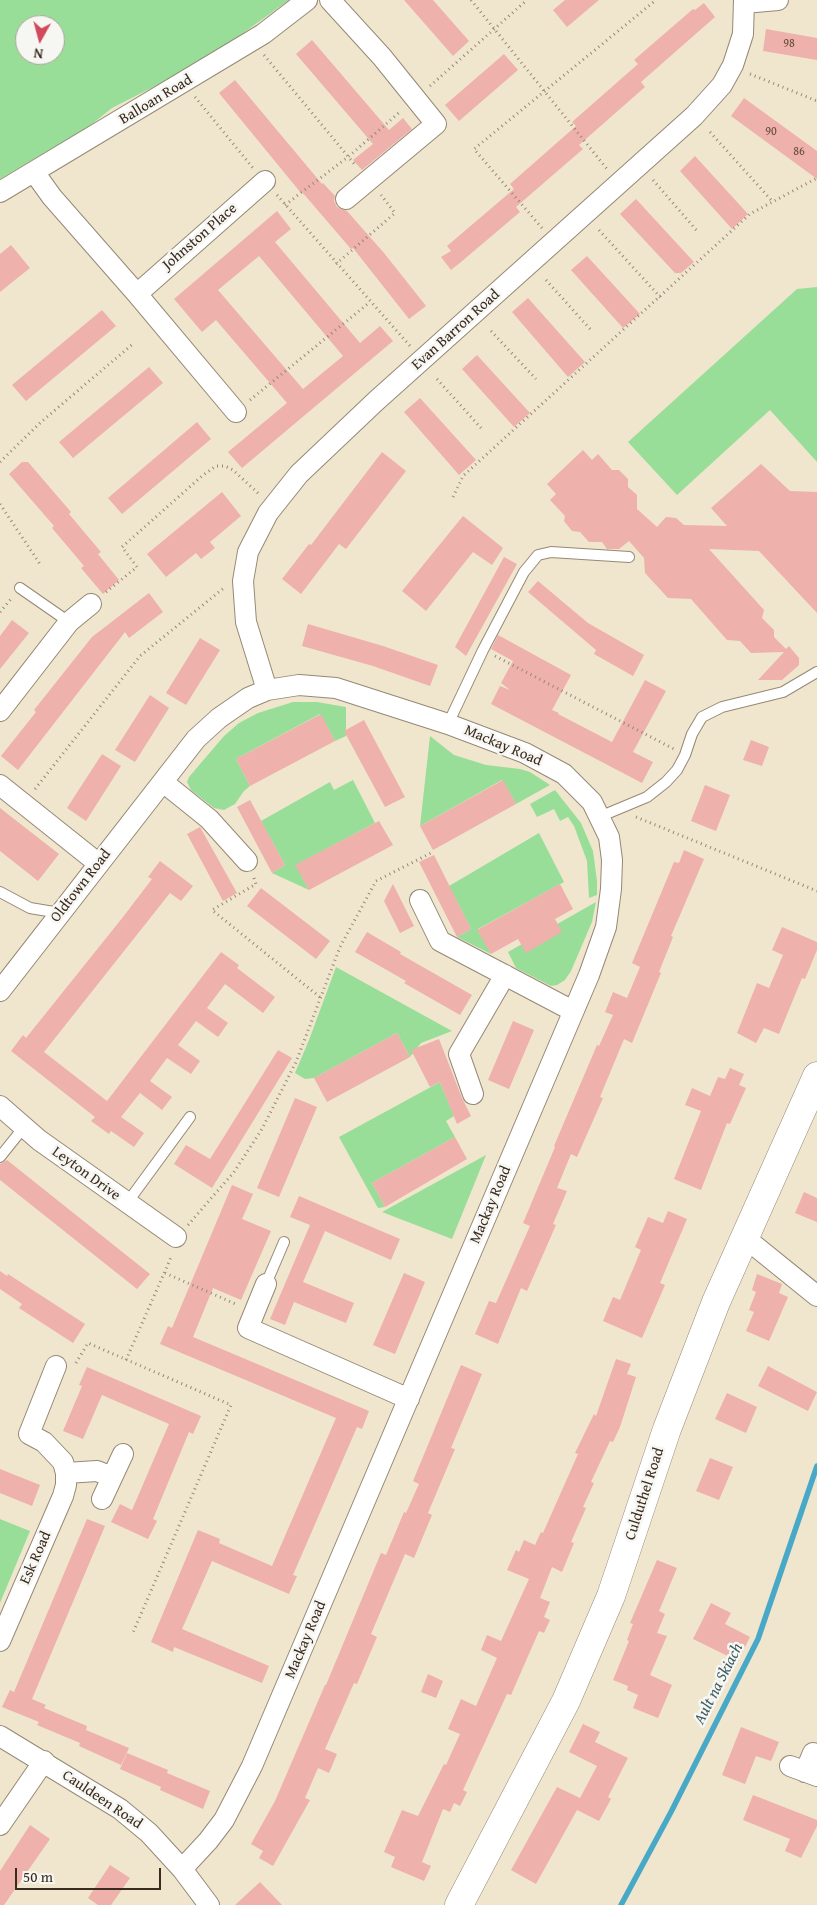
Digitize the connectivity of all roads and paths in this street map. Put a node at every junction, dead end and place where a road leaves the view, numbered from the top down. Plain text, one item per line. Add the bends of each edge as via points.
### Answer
1 (306, 0) edge
2 (330, 0) edge
3 (471, 0) edge
4 (656, 0) edge
5 (778, 0) edge
6 (744, 2) edge
7 (252, 41) junction
8 (750, 74) dead end
9 (184, 84) junction
10 (544, 92) junction
11 (817, 101) edge
12 (710, 132) dead end
13 (34, 172) junction
14 (817, 178) edge
15 (653, 180) dead end
16 (265, 181) junction
17 (369, 181) junction
18 (619, 182) junction
19 (0, 192) edge
20 (346, 199) dead end
21 (774, 202) junction
22 (599, 230) dead end
23 (698, 232) dead end
24 (553, 242) junction
25 (336, 264) junction
26 (546, 280) dead end
27 (137, 294) junction
28 (660, 298) junction
29 (370, 302) junction
30 (591, 330) dead end
31 (491, 331) dead end
32 (134, 343) dead end
33 (422, 360) junction
34 (437, 379) dead end
35 (536, 379) dead end
36 (236, 412) joint
37 (481, 428) dead end
38 (0, 462) edge
39 (453, 497) dead end
40 (0, 504) edge
41 (273, 507) junction
42 (628, 557) dead end
43 (40, 564) dead end
44 (243, 581) junction
45 (20, 588) dead end
46 (91, 604) joint
47 (69, 622) junction
48 (483, 650) junction
49 (817, 672) edge
50 (267, 690) junction
51 (248, 698) joint
52 (0, 711) edge
53 (448, 724) junction
54 (685, 755) junction
55 (163, 782) junction
56 (0, 785) edge
57 (24, 803) junction
58 (608, 813) junction
59 (433, 852) dead end
60 (248, 861) joint
61 (99, 864) junction
62 (817, 891) edge
63 (0, 892) edge
64 (420, 900) dead end
65 (60, 913) junction
66 (505, 975) junction
67 (0, 991) edge
68 (320, 998) junction
69 (573, 1011) junction
70 (817, 1076) edge
71 (473, 1094) dead end
72 (0, 1106) edge
73 (190, 1117) dead end
74 (24, 1128) junction
75 (0, 1157) edge
76 (126, 1203) junction
77 (176, 1237) junction
78 (744, 1238) junction
79 (284, 1242) dead end
80 (164, 1273) junction
81 (266, 1284) joint
82 (817, 1296) edge
83 (255, 1312) junction
84 (126, 1360) junction
85 (56, 1366) joint
86 (409, 1399) junction
87 (123, 1454) dead end
88 (66, 1473) junction
89 (112, 1477) junction
90 (102, 1499) dead end
91 (132, 1635) dead end
92 (0, 1641) edge
93 (0, 1736) edge
94 (813, 1753) dead end
95 (44, 1761) junction
96 (804, 1771) edge
97 (0, 1825) edge
98 (182, 1868) junction
99 (210, 1905) edge
100 (459, 1905) edge

1 - 7 street, Balloan Road
2 - 17 street via 436,124
3 - 10 path
4 - 10 path
5 - 6 street, Evan Barron Road
6 - 18 street, Evan Barron Road via 742,34 733,65 722,85 656,152
7 - 9 street, Balloan Road
7 - 17 path
8 - 11 path
9 - 13 street, Balloan Road
9 - 16 path
10 - 18 path
10 - 24 path via 474,149
12 - 21 path
13 - 19 street, Balloan Road
13 - 27 street
14 - 21 path
15 - 23 path
16 - 25 path
16 - 27 street, Johnston Place
17 - 20 street
17 - 25 path via 396,213
18 - 24 street, Evan Barron Road
21 - 28 path via 750,214
22 - 28 path
24 - 33 street, Evan Barron Road
25 - 29 path
26 - 30 path
27 - 36 street
28 - 39 path via 463,476
29 - 33 path
29 - 36 path
31 - 35 path
32 - 38 path via 41,422
33 - 41 street, Evan Barron Road via 299,474
34 - 37 path
40 - 43 path
41 - 44 street, Evan Barron Road via 248,552
41 - 46 path via 233,470 216,466 122,547 137,567
42 - 48 lane via 551,552 538,555 524,572
44 - 50 street, Evan Barron Road via 246,622
44 - 57 path via 228,584 140,656
45 - 47 lane
46 - 47 street
47 - 52 street
48 - 53 lane
48 - 54 path
49 - 54 lane via 783,692 722,707 702,717
50 - 51 street, Mackay Road
50 - 53 street, Mackay Road via 299,685 336,688
51 - 55 street, Oldtown Road via 196,739
53 - 58 street, Mackay Road via 525,753 564,774
54 - 58 lane via 677,770 647,797
55 - 60 street via 209,819
55 - 61 street, Oldtown Road
56 - 57 street
57 - 61 street
58 - 62 path
58 - 69 street, Mackay Road via 612,860 606,927
59 - 68 path via 376,881 340,947
60 - 68 path via 256,884 212,910
61 - 65 street, Oldtown Road
63 - 65 lane via 30,908
64 - 66 street via 440,941
65 - 67 street, Oldtown Road
66 - 69 street
66 - 71 street via 460,1054
68 - 77 path via 296,1062 262,1129 234,1172
69 - 86 street, Mackay Road
70 - 78 main road, Culduthel Road
72 - 74 street, Leyton Drive
73 - 76 lane
74 - 75 lane
74 - 76 street, Leyton Drive
76 - 77 street, Leyton Drive
77 - 80 path via 176,1245
78 - 82 street
78 - 100 main road, Culduthel Road via 667,1430 611,1596 566,1701
79 - 81 lane
80 - 83 path
80 - 84 path
81 - 83 street
83 - 86 street via 248,1328
84 - 85 path via 88,1343 73,1368
84 - 91 path via 231,1405
85 - 88 street via 29,1434 53,1451
86 - 98 street, Mackay Road via 245,1780 224,1820
87 - 89 street
88 - 89 street via 97,1471
88 - 92 street, Esk Road via 63,1496
89 - 90 street
93 - 95 street, Cauldeen Road
94 - 96 street
95 - 97 street
95 - 98 street, Cauldeen Road via 120,1809 149,1833
98 - 99 street, Cauldeen Road

